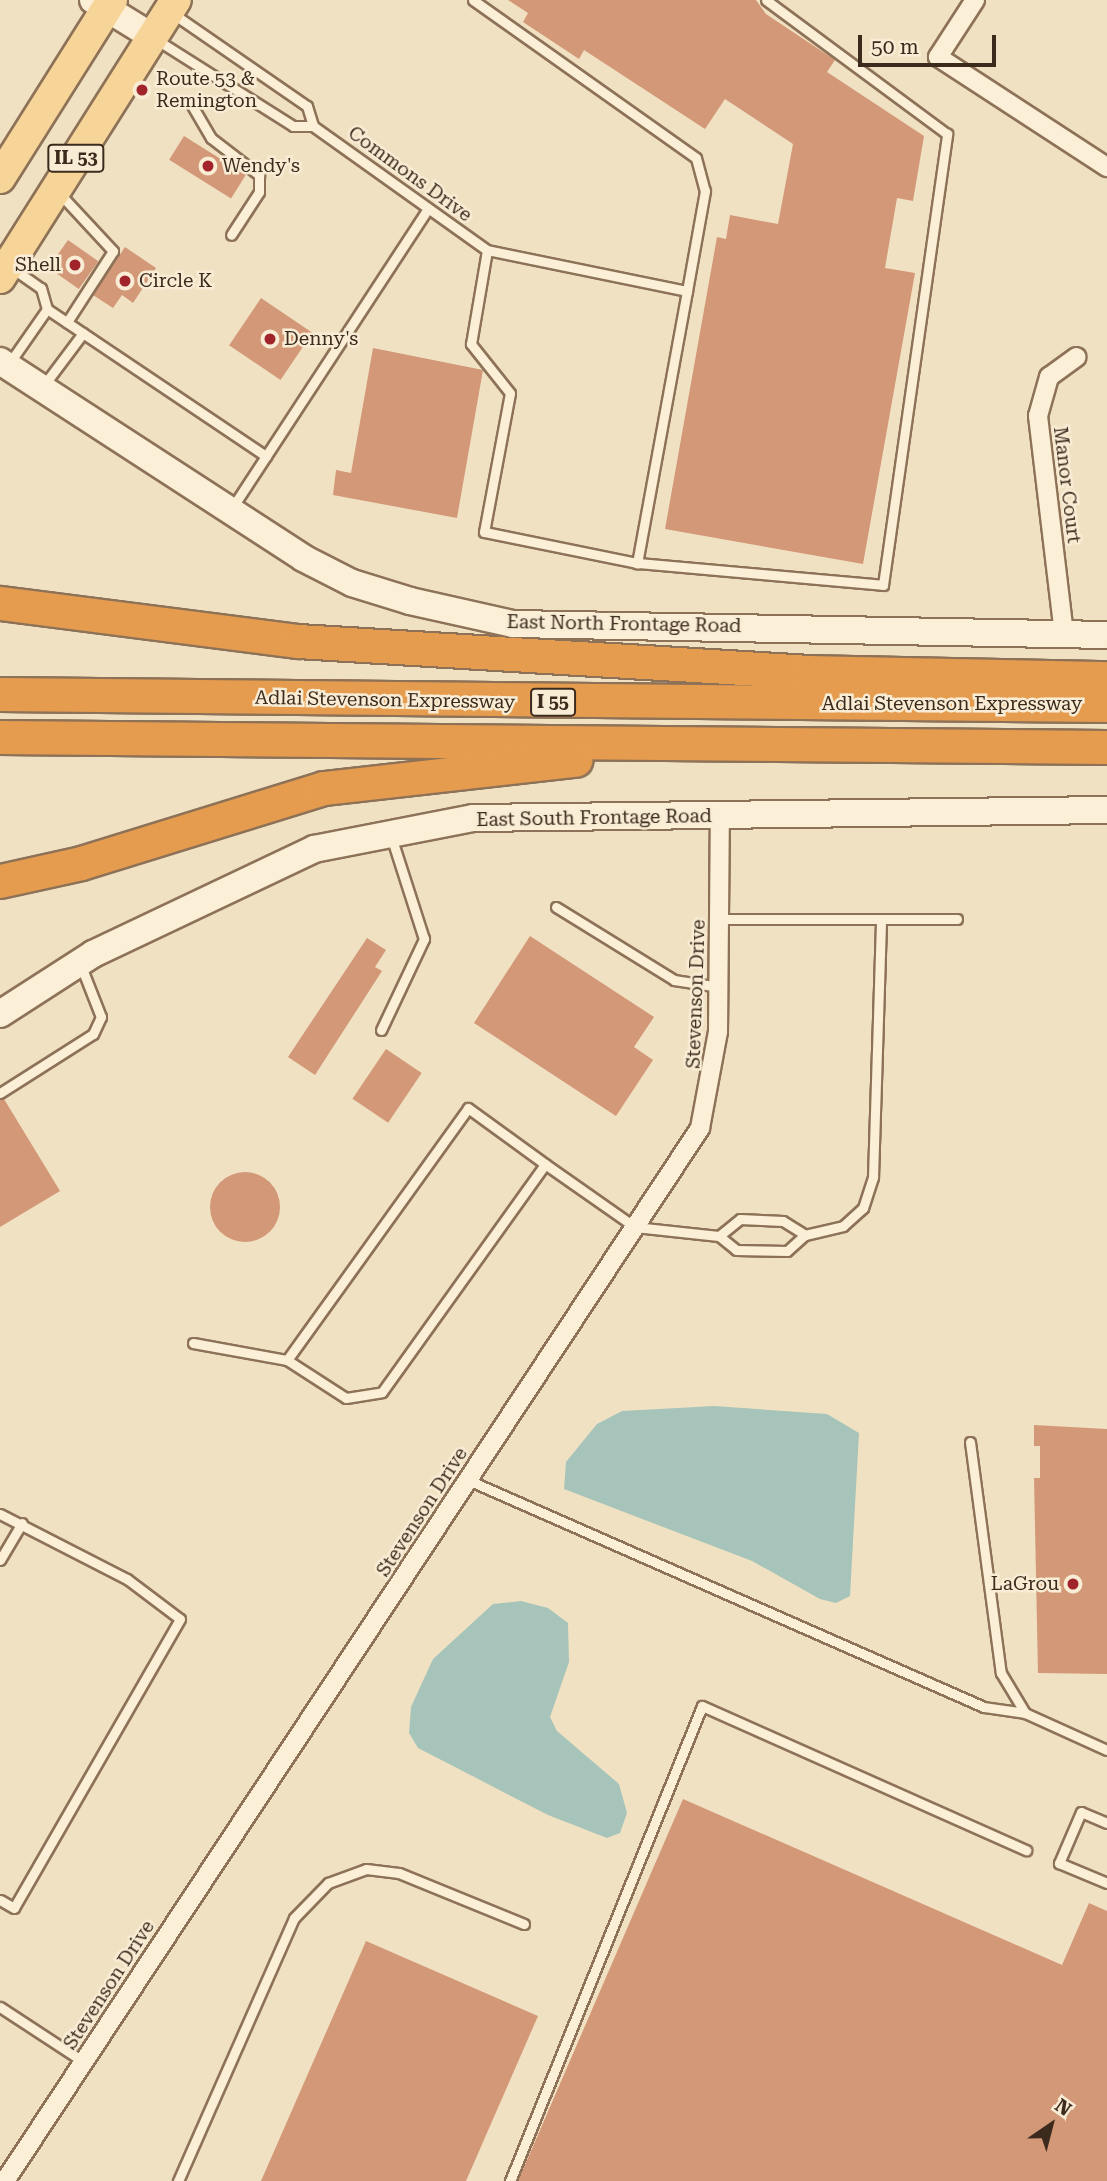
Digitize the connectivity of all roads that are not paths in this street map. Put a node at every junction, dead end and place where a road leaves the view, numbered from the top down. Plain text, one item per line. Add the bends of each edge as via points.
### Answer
1 (473, 0) edge
2 (766, 0) edge
3 (975, 0) edge
4 (104, 3) edge
5 (166, 4) edge
6 (153, 37) junction
7 (190, 102) dead end
8 (313, 126) junction
9 (1107, 167) edge
10 (0, 178) edge
11 (56, 189) junction
12 (428, 208) junction
13 (231, 235) dead end
14 (487, 250) junction
15 (4, 272) edge
16 (687, 291) junction
17 (47, 309) junction
18 (67, 322) junction
19 (83, 333) junction
20 (1077, 357) dead end
21 (4, 363) edge
22 (41, 389) junction
23 (266, 456) junction
24 (229, 513) junction
25 (637, 563) junction
26 (0, 603) edge
27 (1065, 634) junction
28 (1107, 635) edge
29 (1107, 678) edge
30 (0, 694) edge
31 (1107, 705) edge
32 (0, 737) edge
33 (653, 747) junction
34 (1107, 747) edge
35 (1107, 810) edge
36 (720, 816) junction
37 (391, 834) junction
38 (0, 881) edge
39 (556, 907) dead end
40 (719, 919) junction
41 (881, 919) junction
42 (957, 919) dead end
43 (79, 962) junction
44 (719, 987) junction
45 (0, 1014) edge
46 (381, 1030) dead end
47 (0, 1093) edge
48 (545, 1164) junction
49 (635, 1227) junction
50 (805, 1235) junction
51 (719, 1236) junction
52 (193, 1343) dead end
53 (287, 1360) junction
54 (970, 1442) dead end
55 (468, 1480) junction
56 (0, 1514) edge
57 (22, 1523) junction
58 (0, 1560) edge
59 (1025, 1713) junction
60 (1107, 1750) edge
61 (1107, 1824) edge
62 (1026, 1850) dead end
63 (1107, 1883) edge
64 (0, 1900) edge
65 (524, 1924) dead end
66 (0, 2007) edge
67 (84, 2062) junction
68 (5, 2181) edge
69 (178, 2181) edge
70 (510, 2181) edge

1 - 16 lane via 696,158 705,191
2 - 25 lane via 947,134 883,585
3 - 9 street via 938,57
4 - 6 street
4 - 10 main road, IL 53
5 - 6 main road, IL 53
5 - 8 lane, Commons Drive via 307,106
6 - 8 lane, Commons Drive via 293,126
6 - 11 main road, IL 53
7 - 13 lane via 211,138 259,175 259,192
8 - 12 lane, Commons Drive
11 - 15 main road, IL 53
11 - 18 lane via 113,251
12 - 14 lane, Commons Drive
12 - 23 lane
14 - 16 lane
14 - 25 lane via 471,344 510,393 484,533
15 - 17 lane via 41,288
16 - 25 lane
17 - 18 lane
17 - 21 lane
18 - 19 lane
19 - 22 lane
19 - 23 lane
20 - 27 street, Manor Court via 1049,377 1038,416
21 - 22 street, East North Frontage Road
22 - 24 street, East North Frontage Road
23 - 24 lane
24 - 27 street, East North Frontage Road via 352,583 513,624
26 - 29 highway via 298,640 809,672
27 - 28 street, East North Frontage Road
30 - 31 highway, Adlai Stevenson Expressway / I 55
32 - 33 highway, I 55
33 - 34 highway, I 55
33 - 38 highway via 523,769 324,788 81,863
35 - 36 street, East South Frontage Road
36 - 37 street, East South Frontage Road via 473,818
36 - 40 street, Stevenson Drive
37 - 43 street, East South Frontage Road via 314,849
37 - 46 lane via 424,939
39 - 44 lane via 674,980
40 - 41 lane
40 - 44 street, Stevenson Drive
41 - 42 lane
41 - 50 lane via 873,1177 856,1218
43 - 45 street, East South Frontage Road
43 - 47 lane via 101,1017 93,1034
44 - 49 street, Stevenson Drive via 715,1076 700,1128
48 - 49 lane
48 - 53 lane via 382,1392 346,1398
48 - 53 lane via 468,1108
49 - 51 lane
49 - 55 street, Stevenson Drive
50 - 51 lane via 783,1221 740,1219
50 - 51 lane via 787,1251 736,1250
52 - 53 lane
54 - 59 lane via 1002,1673
55 - 59 lane via 984,1707
55 - 67 street, Stevenson Drive
56 - 57 lane
57 - 58 lane
57 - 64 lane via 127,1579 180,1619 14,1908
59 - 60 lane
61 - 63 lane via 1081,1812 1059,1863
62 - 70 lane via 702,1706
65 - 69 lane via 399,1873 366,1869 328,1883 294,1918
66 - 67 lane
67 - 68 street, Stevenson Drive

